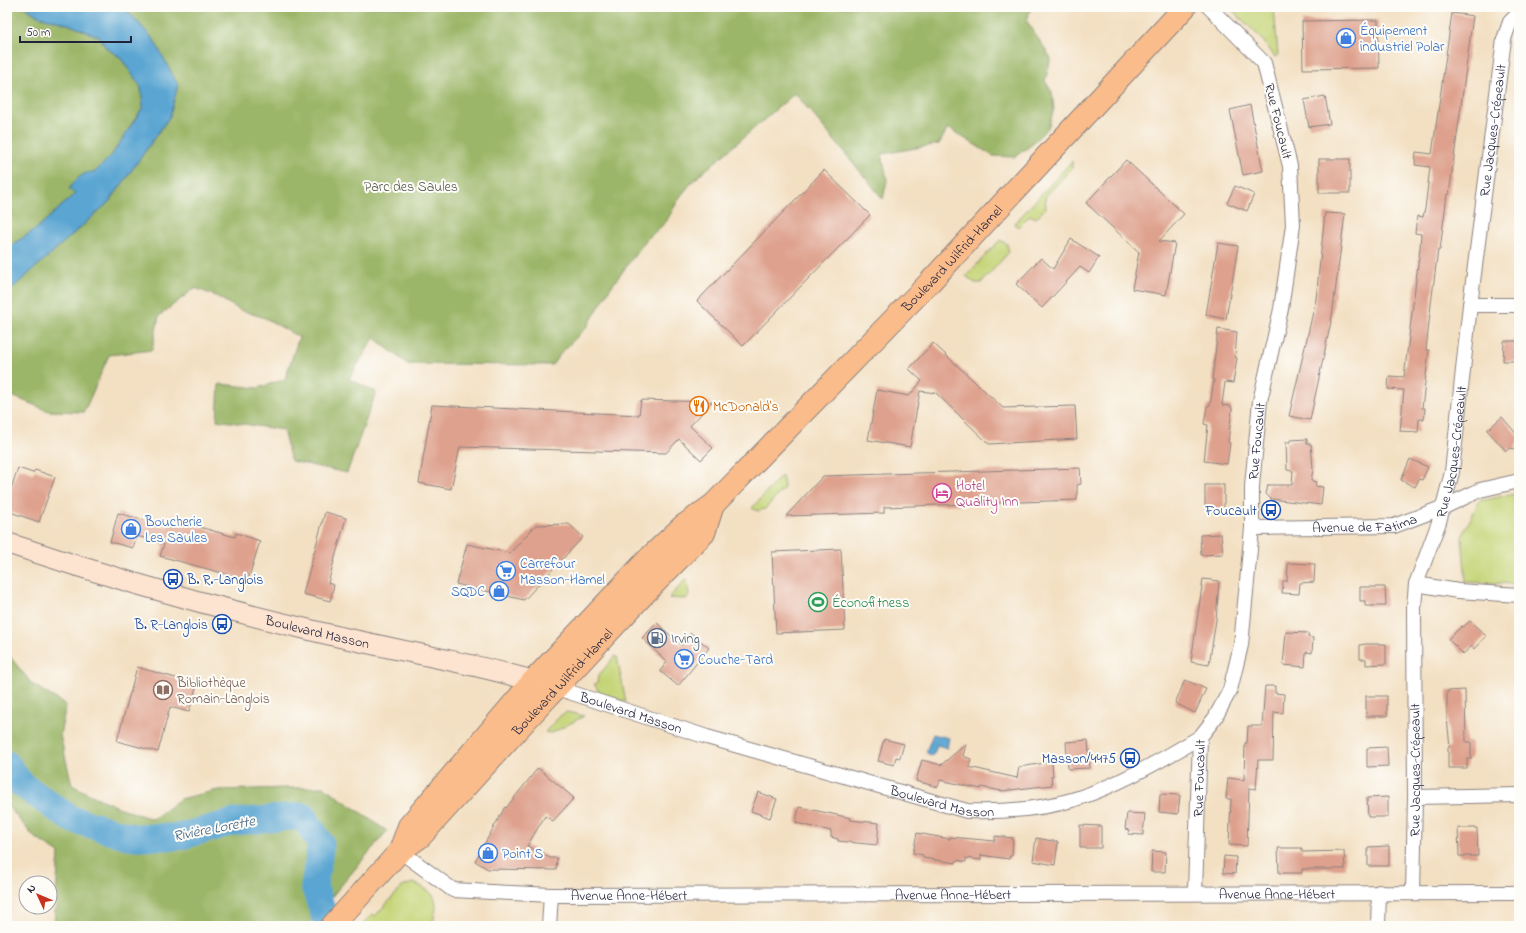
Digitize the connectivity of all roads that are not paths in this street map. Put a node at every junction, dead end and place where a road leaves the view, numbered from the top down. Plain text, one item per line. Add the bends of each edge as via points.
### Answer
1 (1185, 7) edge
2 (1209, 7) edge
3 (1519, 13) edge
4 (1470, 305) junction
5 (1519, 305) edge
6 (1519, 481) edge
7 (713, 505) junction
8 (1444, 507) junction
9 (1252, 528) junction
10 (7, 543) edge
11 (1416, 584) junction
12 (1519, 595) edge
13 (533, 681) junction
14 (557, 688) junction
15 (1200, 737) junction
16 (1519, 795) edge
17 (1415, 797) junction
18 (400, 850) junction
19 (1194, 892) junction
20 (1378, 892) junction
21 (1519, 892) edge
22 (1413, 893) junction
23 (551, 894) junction
24 (334, 924) edge
25 (549, 926) edge
26 (1378, 926) edge

1 - 7 main road, Boulevard Wilfrid-Hamel via 930,282
2 - 9 street, Rue Foucault via 1264,63 1290,166 1292,225 1281,309 1260,401 1252,486
3 - 4 street, Rue Jacques-Crépeault via 1510,22 1504,39
4 - 5 street
4 - 8 street, Rue Jacques-Crépeault via 1452,472
6 - 8 street, Avenue de Fatima via 1480,490
7 - 13 main road, Boulevard Wilfrid-Hamel via 683,526 649,558
7 - 14 main road, Boulevard Wilfrid-Hamel via 704,533
8 - 9 street, Avenue de Fatima via 1394,526
8 - 11 street, Rue Jacques-Crépeault
9 - 15 street, Rue Foucault via 1241,645 1230,690 1215,718
10 - 13 main road, Boulevard Masson via 82,568 305,629
11 - 12 street via 1458,591
11 - 17 street, Rue Jacques-Crépeault
13 - 14 main road, Boulevard Masson
13 - 18 main road, Boulevard Wilfrid-Hamel via 409,826
14 - 15 street, Boulevard Masson via 707,737 967,811 1005,812 1072,800 1168,757
14 - 18 main road, Boulevard Wilfrid-Hamel via 420,837
15 - 19 street, Rue Foucault
16 - 17 street
17 - 22 street, Rue Jacques-Crépeault
18 - 23 street, Avenue Anne-Hébert via 453,890
18 - 24 main road, Boulevard Wilfrid-Hamel
19 - 20 street, Avenue Anne-Hébert
19 - 23 street, Avenue Anne-Hébert
20 - 22 street, Avenue Anne-Hébert
20 - 26 street
21 - 22 street, Avenue Anne-Hébert
23 - 25 street

